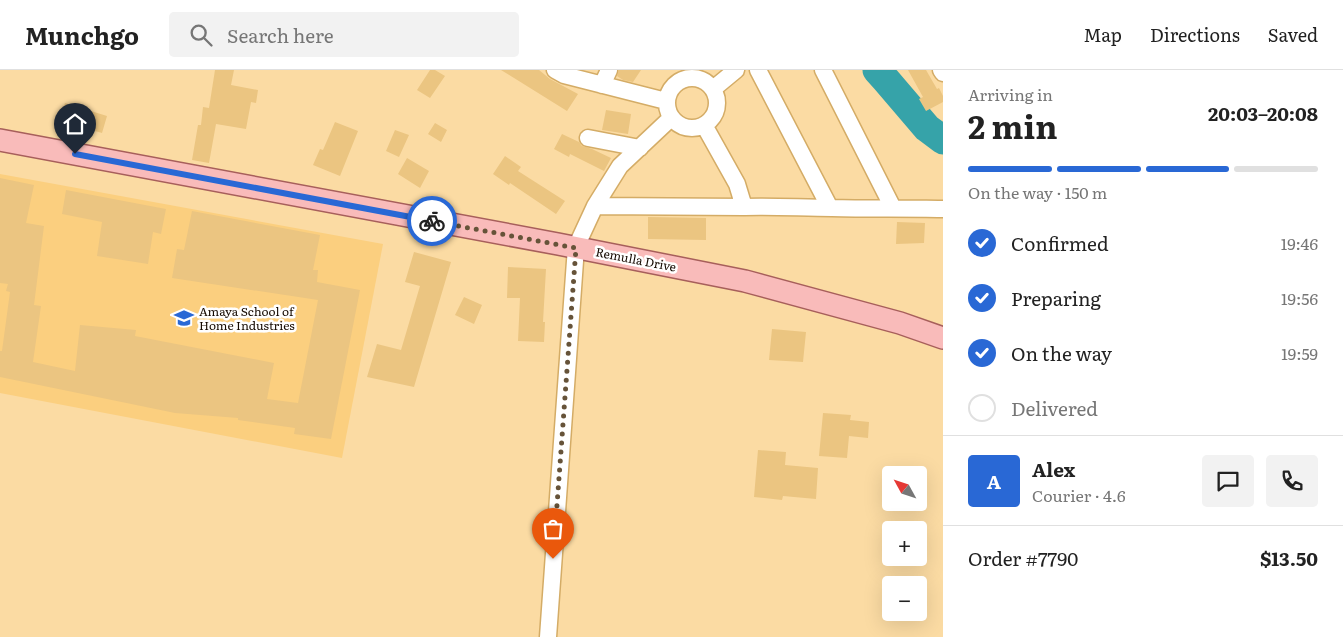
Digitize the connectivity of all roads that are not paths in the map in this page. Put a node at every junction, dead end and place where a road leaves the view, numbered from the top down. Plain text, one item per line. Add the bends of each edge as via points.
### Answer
1 (555, 70) edge
2 (736, 70) edge
3 (758, 70) edge
4 (823, 70) edge
5 (606, 77) edge
6 (713, 89) junction
7 (666, 101) junction
8 (671, 118) junction
9 (704, 125) junction
10 (588, 138) dead end
11 (0, 140) edge
12 (640, 148) junction
13 (595, 206) junction
14 (744, 207) junction
15 (830, 208) junction
16 (893, 208) junction
17 (943, 209) edge
18 (576, 248) junction
19 (943, 338) edge
20 (548, 637) edge

1 - 5 street via 564,75
2 - 6 street
3 - 15 street
4 - 16 street
5 - 7 street
6 - 7 street via 701,80 686,78 672,87
6 - 9 street via 717,105 715,113
7 - 8 street
8 - 9 street via 683,127
8 - 12 street
9 - 14 street via 737,184
10 - 12 street
11 - 18 main road, Remulla Drive
12 - 13 street via 620,166
13 - 14 street
13 - 18 street
14 - 15 street
15 - 16 street
16 - 17 street
18 - 19 main road, Remulla Drive via 745,281 900,323
18 - 20 street

